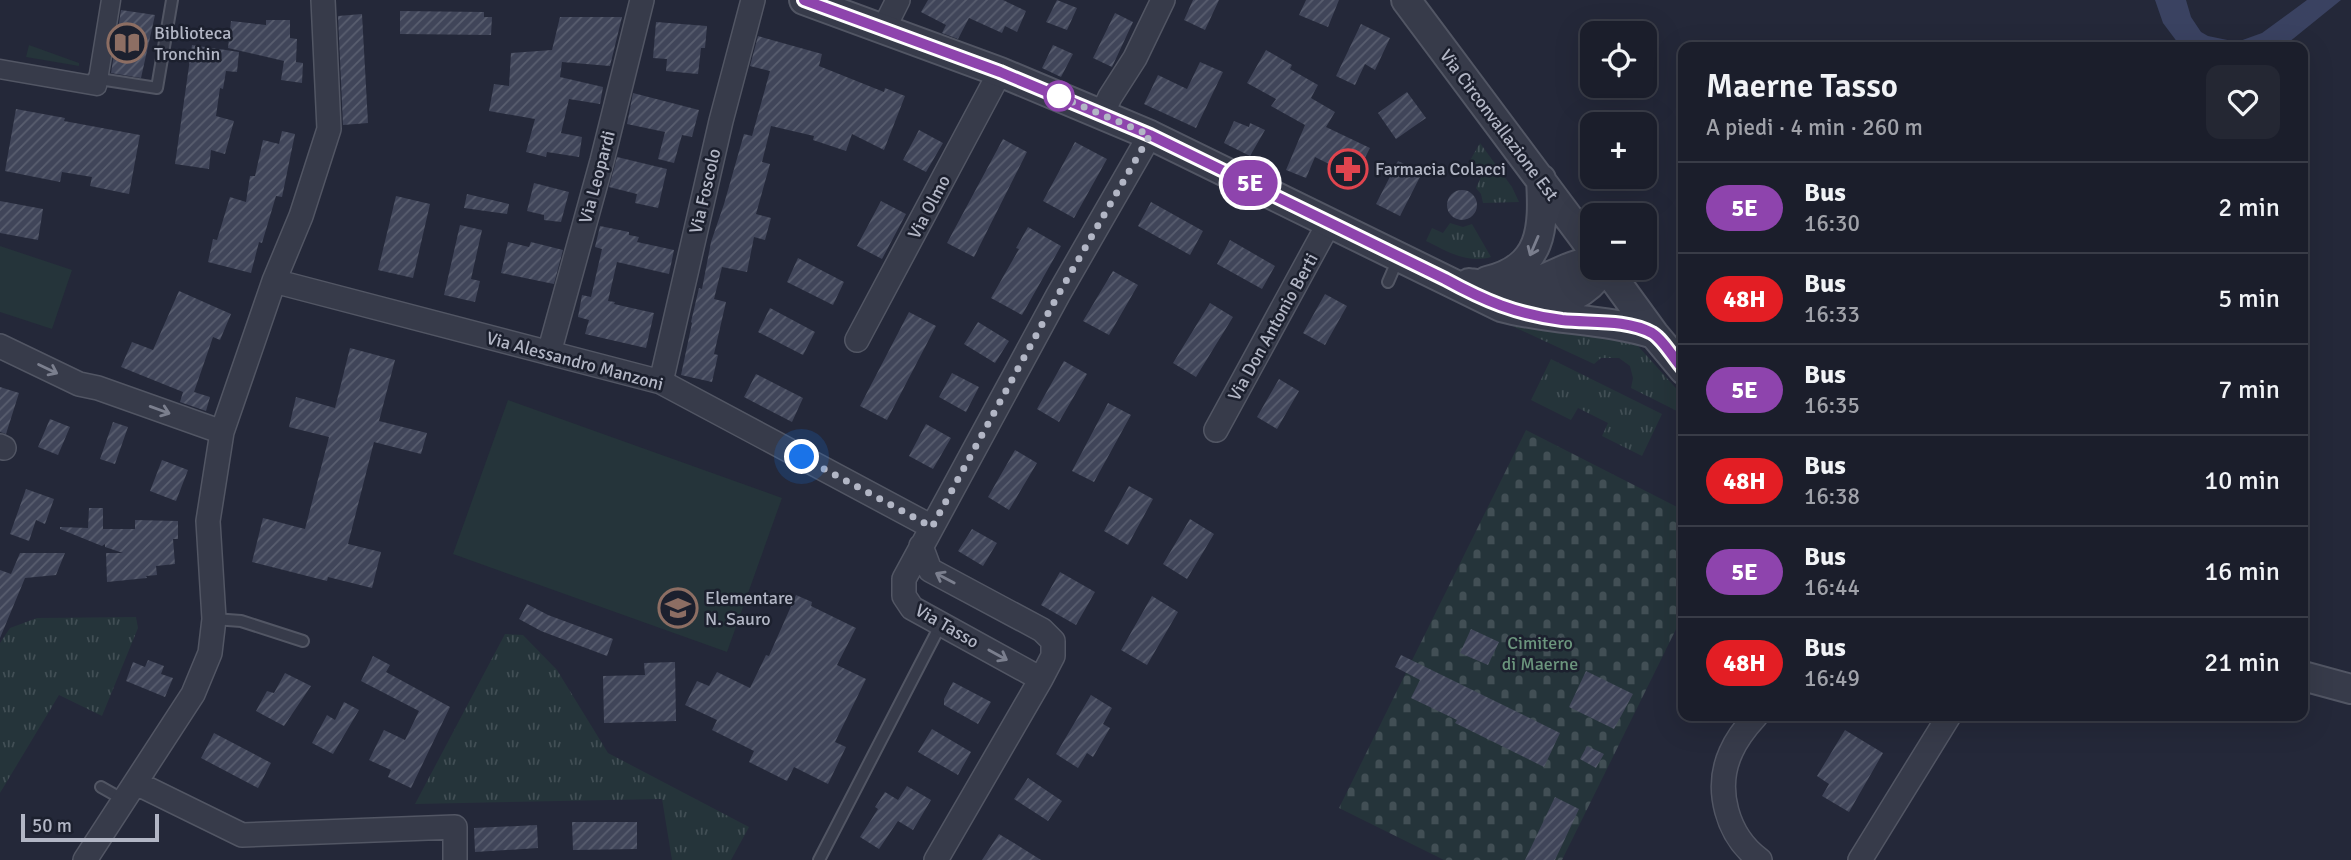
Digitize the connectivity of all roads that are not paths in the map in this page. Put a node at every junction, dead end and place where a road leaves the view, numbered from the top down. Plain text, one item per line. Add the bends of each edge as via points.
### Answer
1 (111, 0) edge
2 (172, 0) edge
3 (323, 0) edge
4 (642, 0) edge
5 (753, 0) edge
6 (804, 0) edge
7 (898, 0) edge
8 (1164, 0) edge
9 (1406, 0) edge
10 (884, 29) junction
11 (8, 67) edge
12 (1000, 72) junction
13 (1102, 114) junction
14 (1150, 135) junction
15 (1541, 179) junction
16 (1329, 223) junction
17 (1580, 233) edge
18 (1580, 265) edge
19 (1445, 279) junction
20 (1596, 280) edge
21 (1614, 280) edge
22 (274, 281) junction
23 (1476, 284) junction
24 (1520, 312) junction
25 (1654, 334) junction
26 (857, 340) dead end
27 (0, 346) edge
28 (549, 353) junction
29 (1678, 363) edge
30 (661, 382) junction
31 (1216, 430) dead end
32 (222, 432) junction
33 (927, 537) junction
34 (214, 619) junction
35 (941, 624) junction
36 (303, 641) dead end
37 (2308, 677) edge
38 (1041, 679) junction
39 (2351, 689) edge
40 (1751, 721) edge
41 (1946, 721) edge
42 (101, 787) dead end
43 (130, 791) junction
44 (85, 860) edge
45 (455, 860) edge
46 (819, 860) edge
47 (936, 860) edge
48 (1760, 860) edge
49 (1860, 860) edge

1 - 11 street via 97,86
2 - 11 lane via 157,88
3 - 22 street via 329,129 302,216
4 - 28 street, Via Leopardi
5 - 30 street, Via Foscolo
6 - 10 street
7 - 10 street
8 - 13 street
9 - 15 street, Via Circonvallazione Est
10 - 12 street
12 - 13 street
12 - 26 street, Via Olmo
13 - 14 street
14 - 16 street
14 - 33 street, Via Tasso
15 - 17 street, Via Circonvallazione Est
15 -> 23 street via 1543,213 1531,256 1516,271
16 - 19 street via 1394,269
16 - 31 street, Via Don Antonio Berti
18 - 23 street via 1532,283 1498,288
19 - 23 street
19 - 24 street
20 - 24 street via 1559,303
21 - 25 street
22 - 28 street, Via Alessandro Manzoni
22 - 32 street
24 - 25 street via 1626,325
25 - 29 street
27 -> 32 street via 79,384
28 - 30 street, Via Alessandro Manzoni
30 - 33 street, Via Alessandro Manzoni
32 - 34 street via 208,521
33 - 35 street, Via Tasso via 905,579 904,596 912,608
38 -> 33 street via 1053,656 1053,641 930,570
34 - 36 lane via 241,621
34 - 43 street via 209,653 193,694
35 -> 38 street, Via Tasso
35 - 46 lane
37 - 39 street
38 - 47 street
40 - 48 street via 1730,755 1723,786 1735,832
41 - 49 street
42 - 43 lane
43 - 44 street
43 - 45 street via 242,835 455,827

